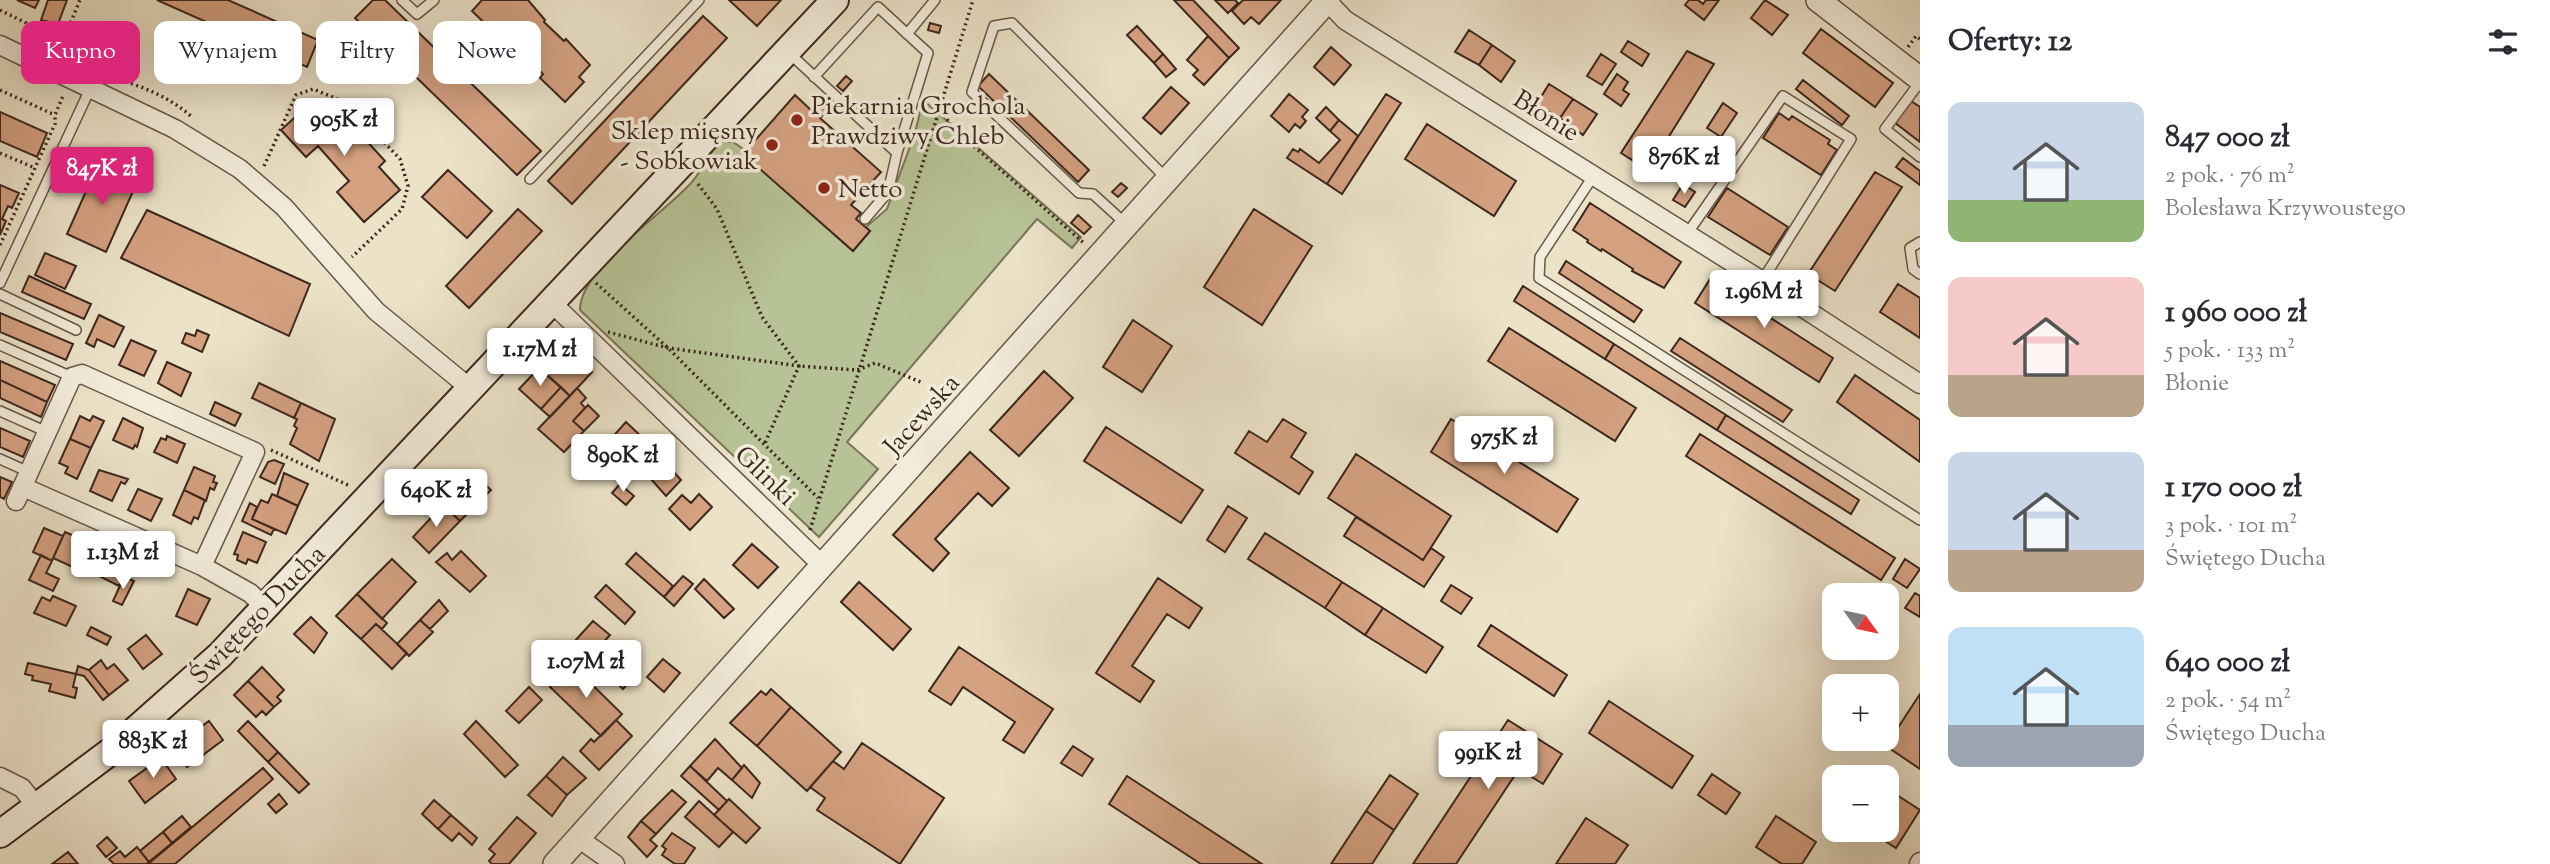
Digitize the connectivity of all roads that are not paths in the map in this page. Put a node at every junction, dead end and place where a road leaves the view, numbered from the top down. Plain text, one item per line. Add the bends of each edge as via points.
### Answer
1 (402, 0) edge
2 (434, 0) edge
3 (699, 0) edge
4 (835, 0) edge
5 (935, 0) edge
6 (1818, 0) edge
7 (1327, 1) edge
8 (881, 4) edge
9 (907, 34) junction
10 (0, 45) edge
11 (787, 51) junction
12 (814, 77) junction
13 (1920, 80) edge
14 (90, 89) junction
15 (897, 153) junction
16 (1920, 156) edge
17 (1594, 175) junction
18 (530, 179) dead end
19 (1167, 180) junction
20 (865, 219) dead end
21 (1127, 225) junction
22 (1688, 234) junction
23 (1920, 242) edge
24 (1920, 274) edge
25 (1762, 281) junction
26 (0, 283) edge
27 (0, 294) edge
28 (552, 303) junction
29 (76, 330) dead end
30 (0, 345) edge
31 (72, 377) junction
32 (1920, 384) edge
33 (471, 389) junction
34 (0, 411) edge
35 (47, 432) junction
36 (0, 459) edge
37 (23, 487) junction
38 (1920, 520) edge
39 (201, 566) junction
40 (823, 566) junction
41 (266, 608) junction
42 (0, 777) edge
43 (37, 807) junction
44 (0, 834) edge
45 (578, 838) junction
46 (555, 864) edge
47 (615, 864) edge

1 - 2 lane via 417,14
3 - 18 lane
4 - 11 main road, Świętego Ducha
5 - 9 lane
6 - 13 street
7 - 17 street, Błonie via 1345,20
7 - 19 street, Jacewska
8 - 9 lane
8 - 12 lane
9 - 15 lane via 928,53
10 - 14 street
11 - 12 lane
11 - 28 main road, Świętego Ducha
12 - 15 lane
13 - 16 lane via 1885,129
14 - 26 lane
14 - 33 street via 175,129 240,169 284,207 376,311
15 - 20 lane via 888,192
17 - 22 street, Błonie
17 - 38 lane via 1540,257 1539,278
19 - 21 street, Jacewska
19 - 21 lane via 1012,23 994,26 972,92 1079,193 1093,194
21 - 40 street, Jacewska
22 - 25 street, Błonie
22 - 25 lane via 1783,96 1851,139
23 - 24 lane via 1910,248 1913,269
25 - 32 street, Błonie
27 - 29 lane
28 - 33 main road, Świętego Ducha
28 - 40 street, Glinki
30 - 31 lane
31 - 35 street
31 - 39 street via 82,374 255,452
33 - 41 main road, Świętego Ducha
34 - 35 lane
35 - 37 street
36 - 37 lane
37 - 39 street
39 - 41 street via 250,593
40 - 45 street, Jacewska
41 - 43 main road, Świętego Ducha via 187,686
42 - 43 street via 22,788
43 - 44 main road, Świętego Ducha
45 - 46 street, Jacewska
45 - 47 street

